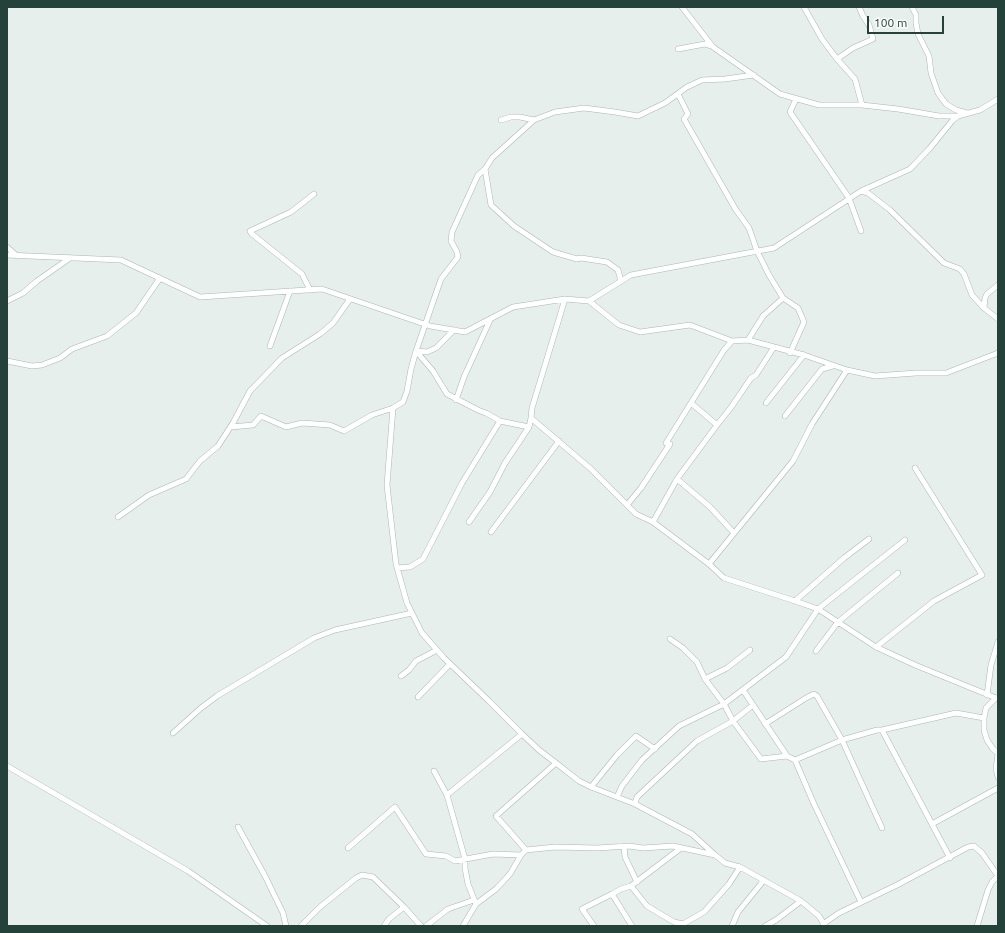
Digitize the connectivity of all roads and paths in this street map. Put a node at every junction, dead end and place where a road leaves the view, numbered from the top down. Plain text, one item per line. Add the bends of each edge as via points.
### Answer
1 (682, 7) edge
2 (804, 7) edge
3 (859, 7) edge
4 (912, 7) edge
5 (713, 47) junction
6 (678, 49) dead end
7 (837, 59) junction
8 (754, 75) junction
9 (678, 94) junction
10 (796, 98) junction
11 (998, 99) edge
12 (862, 105) junction
13 (968, 113) junction
14 (958, 116) junction
15 (501, 120) dead end
16 (534, 120) junction
17 (485, 169) junction
18 (861, 190) junction
19 (314, 194) dead end
20 (849, 198) junction
21 (862, 231) dead end
22 (7, 247) edge
23 (757, 251) junction
24 (7, 256) edge
25 (18, 256) junction
26 (70, 258) junction
27 (160, 278) junction
28 (621, 281) junction
29 (998, 286) edge
30 (310, 290) junction
31 (290, 291) junction
32 (783, 298) junction
33 (350, 299) junction
34 (565, 299) junction
35 (7, 301) edge
36 (589, 301) junction
37 (984, 308) junction
38 (491, 318) junction
39 (998, 319) edge
40 (425, 324) junction
41 (454, 330) junction
42 (748, 340) junction
43 (732, 341) junction
44 (270, 346) dead end
45 (774, 347) junction
46 (416, 351) junction
47 (790, 353) junction
48 (998, 353) edge
49 (804, 355) junction
50 (7, 361) edge
51 (834, 366) junction
52 (847, 370) junction
53 (456, 400) junction
54 (691, 403) junction
55 (766, 403) dead end
56 (393, 408) junction
57 (785, 416) dead end
58 (531, 418) junction
59 (500, 421) junction
60 (716, 425) junction
61 (529, 427) junction
62 (231, 428) junction
63 (559, 441) junction
64 (915, 468) dead end
65 (677, 479) junction
66 (627, 505) junction
67 (118, 517) dead end
68 (469, 522) dead end
69 (653, 522) junction
70 (491, 532) dead end
71 (734, 533) junction
72 (869, 539) dead end
73 (905, 540) dead end
74 (709, 564) junction
75 (397, 568) junction
76 (898, 573) dead end
77 (795, 601) junction
78 (818, 610) junction
79 (412, 612) junction
80 (838, 622) junction
81 (670, 639) dead end
82 (998, 642) edge
83 (876, 647) junction
84 (437, 650) junction
85 (750, 650) dead end
86 (816, 651) dead end
87 (450, 664) junction
88 (401, 676) dead end
89 (705, 679) junction
90 (743, 690) junction
91 (987, 695) junction
92 (418, 696) dead end
93 (997, 698) edge
94 (724, 704) junction
95 (753, 705) junction
96 (984, 718) junction
97 (733, 721) junction
98 (765, 724) junction
99 (882, 730) junction
100 (173, 732) dead end
101 (522, 734) junction
102 (842, 740) junction
103 (655, 749) junction
104 (998, 754) edge
105 (788, 756) junction
106 (795, 760) junction
107 (556, 763) junction
108 (7, 766) edge
109 (434, 771) dead end
110 (998, 777) edge
111 (591, 787) junction
112 (998, 788) edge
113 (447, 795) junction
114 (617, 797) junction
115 (635, 804) junction
116 (932, 824) junction
117 (238, 827) dead end
118 (882, 828) dead end
119 (624, 846) junction
120 (348, 848) dead end
121 (681, 848) junction
122 (526, 850) junction
123 (521, 855) junction
124 (715, 855) junction
125 (950, 858) junction
126 (465, 859) junction
127 (740, 867) junction
128 (998, 876) edge
129 (764, 880) junction
130 (636, 882) junction
131 (631, 886) junction
132 (612, 894) junction
133 (800, 901) junction
134 (475, 902) junction
135 (861, 902) junction
136 (404, 906) junction
137 (824, 925) edge
138 (267, 926) edge
139 (286, 926) edge
140 (301, 926) edge
141 (384, 926) edge
142 (421, 926) edge
143 (426, 926) edge
144 (463, 926) edge
145 (594, 926) edge
146 (632, 926) edge
147 (732, 926) edge
148 (765, 926) edge
149 (977, 926) edge

1 - 5 street
2 - 7 street
3 - 7 street via 874,39 852,48
4 - 13 street via 916,15 918,34 929,56 938,93 946,104
5 - 6 street via 705,44
5 - 8 street
7 - 12 street via 855,79
8 - 9 street via 702,80
8 - 10 street via 780,94
9 - 16 street via 638,116 584,108 555,112
9 - 23 street via 688,114 684,118 736,210 749,228
10 - 12 street via 819,105
10 - 20 street via 790,112
11 - 13 street via 980,110
12 - 14 street via 939,116
13 - 14 street
14 - 18 street via 910,168
15 - 16 street via 511,117
16 - 17 street via 492,158
17 - 28 street via 491,205 514,226 553,252 577,259 607,262 618,270
17 - 40 street via 478,175 452,232 451,241 458,252 458,257 440,279
18 - 20 street
18 - 37 street via 890,210 944,263 960,269 972,295
19 - 30 street via 290,212 250,231 302,274
20 - 21 street
20 - 23 street via 774,248
22 - 25 street
23 - 28 street via 631,274
23 - 32 street
24 - 25 street
25 - 26 street
26 - 27 street via 121,260
26 - 35 street via 23,293
27 - 31 street via 200,297
27 - 50 street via 136,313 107,336 72,349 60,358 42,365 32,366
28 - 36 street
29 - 37 street via 987,294
30 - 31 street
30 - 33 street via 322,289
31 - 44 street
32 - 42 street via 763,316
32 - 47 street via 798,308 804,322
33 - 40 street
33 - 62 street via 333,323 282,358 250,391
34 - 36 street
34 - 38 street via 513,307
34 - 58 street
36 - 43 street via 619,325 640,332 690,325
37 - 39 street
38 - 41 street via 464,332
38 - 53 street
40 - 41 street
40 - 46 street
41 - 46 street via 436,348 427,352
42 - 43 street
42 - 45 street
43 - 54 street
45 - 47 street
45 - 60 street via 756,375 751,378
46 - 53 street via 433,371 447,394
46 - 56 street via 407,391 402,402
47 - 49 street
48 - 52 street via 946,373 875,376
49 - 51 street
49 - 55 street
51 - 52 street
51 - 57 street via 822,369
52 - 71 street via 812,424 793,461
53 - 59 street
54 - 60 street
54 - 66 street via 641,488
56 - 62 street via 372,415 344,431 330,425 302,423 286,427 261,416 253,425
56 - 75 street via 388,485
58 - 61 street
58 - 63 street
59 - 61 street
59 - 75 street via 462,483 423,559 410,567
60 - 65 street
61 - 68 street
62 - 67 street via 218,446 200,461 186,479 149,495
63 - 66 street
63 - 70 street
64 - 83 street via 982,575 934,601
65 - 69 street
65 - 71 street via 710,507
66 - 69 street via 636,514
69 - 74 street
71 - 74 street
72 - 77 street
73 - 78 street
74 - 77 street via 724,578
75 - 79 street
76 - 80 street
77 - 78 street
78 - 80 street
78 - 90 street via 786,657
79 - 84 street via 422,633
79 - 100 street via 335,630 314,638 217,696
80 - 83 street
80 - 86 street
81 - 89 street via 697,662
82 - 91 street via 991,665
83 - 91 street
84 - 87 street
84 - 88 street via 416,661
85 - 89 street via 727,668
87 - 92 street
87 - 101 street
89 - 94 street
90 - 94 street
90 - 95 street
91 - 93 street
93 - 96 street via 986,708
94 - 97 street
94 - 103 street via 679,726
95 - 97 street
95 - 98 street
96 - 99 street via 956,713
96 - 104 street via 986,740
97 - 105 street via 761,760
97 - 115 street via 698,741 637,798
98 - 102 street via 814,694 822,702
98 - 105 street
99 - 102 street
99 - 116 street
101 - 107 street
101 - 113 street
102 - 106 street
102 - 118 street
103 - 111 street via 636,736
103 - 114 street via 642,760 622,786
104 - 110 street
105 - 106 street
106 - 135 street
107 - 111 street
107 - 122 street via 496,816
108 - 138 street via 188,871
109 - 113 street
111 - 114 street
112 - 116 street
113 - 126 street
114 - 115 street
115 - 124 street via 692,834
116 - 125 street
117 - 139 street via 283,913
119 - 121 street
119 - 122 street
119 - 130 street via 625,857
120 - 126 street via 395,807 426,854 446,856 455,861
121 - 124 street
121 - 130 street
122 - 123 street
123 - 126 street via 493,854
123 - 134 street via 510,874 496,889
124 - 127 street via 725,863
125 - 128 street via 974,846
125 - 135 street
126 - 134 street via 468,884
127 - 129 street
127 - 131 street via 729,884 704,912 683,924 674,922 647,906
128 - 149 street via 988,890
129 - 133 street
129 - 147 street via 738,912
130 - 131 street
131 - 132 street
132 - 145 street via 582,910
132 - 146 street
133 - 137 street via 819,916
133 - 148 street
134 - 143 street via 448,909
134 - 144 street
135 - 137 street via 839,912
136 - 140 street via 373,876 362,875
136 - 141 street
136 - 142 street

